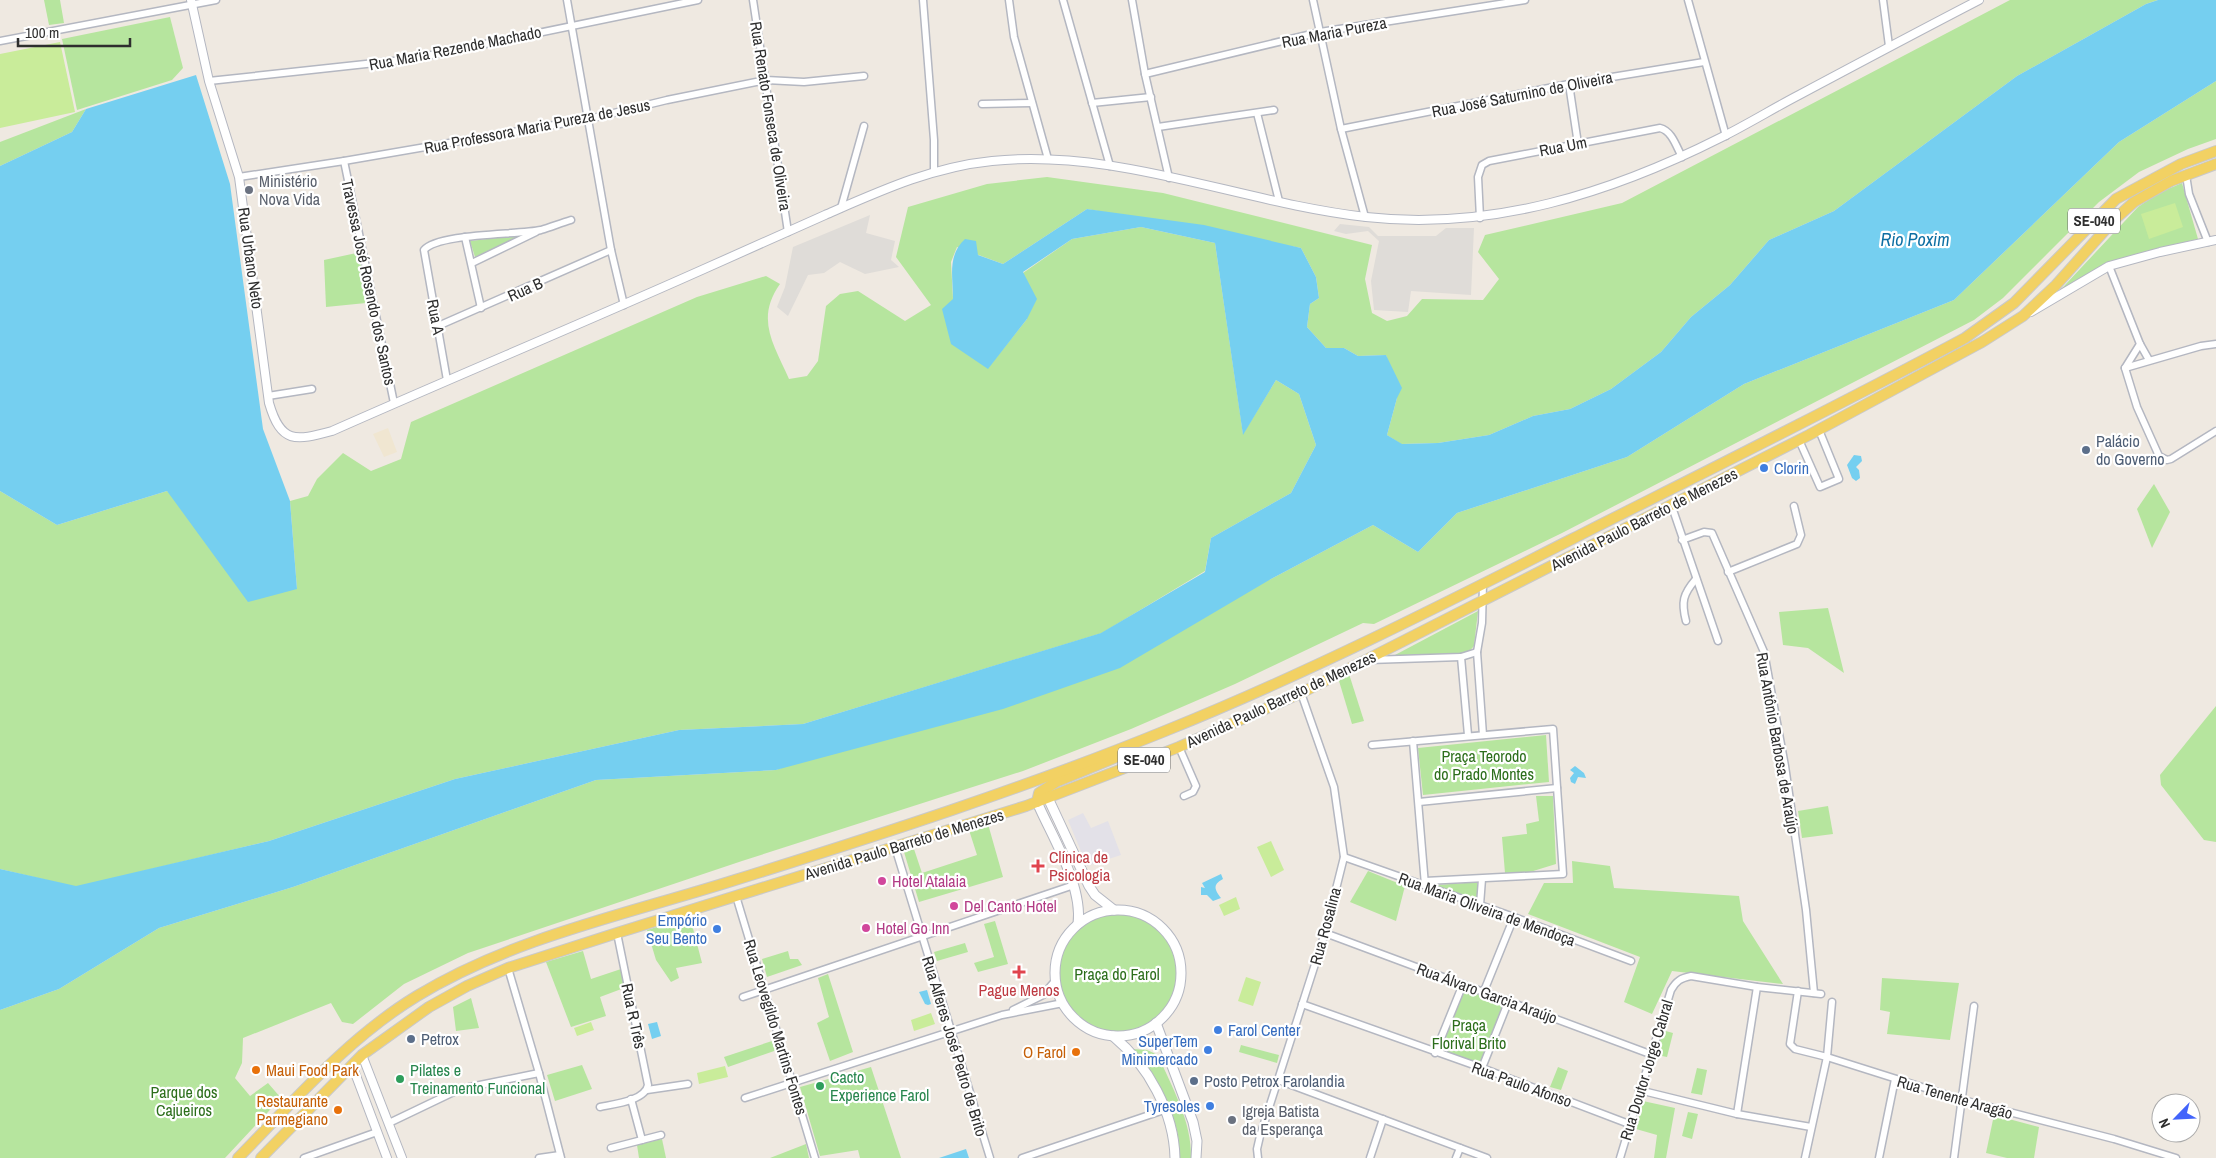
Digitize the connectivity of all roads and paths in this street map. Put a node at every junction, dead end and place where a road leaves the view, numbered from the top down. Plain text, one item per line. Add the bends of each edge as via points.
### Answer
1 (216, 0) edge
2 (567, 0) edge
3 (698, 0) edge
4 (753, 0) edge
5 (923, 0) edge
6 (1009, 0) edge
7 (1063, 0) edge
8 (1132, 0) edge
9 (1313, 0) edge
10 (1525, 0) edge
11 (1688, 0) edge
12 (1883, 0) edge
13 (1979, 0) edge
14 (192, 2) edge
15 (1501, 2) edge
16 (572, 26) junction
17 (1320, 32) junction
18 (0, 41) edge
19 (1890, 46) junction
20 (1704, 62) junction
21 (1145, 74) junction
22 (864, 76) dead end
23 (766, 80) junction
24 (209, 81) junction
25 (1569, 84) junction
26 (1151, 97) junction
27 (1032, 103) junction
28 (1092, 103) junction
29 (982, 104) dead end
30 (1274, 110) dead end
31 (1257, 113) junction
32 (589, 119) junction
33 (864, 126) dead end
34 (1158, 127) junction
35 (1341, 129) junction
36 (1726, 136) junction
37 (1578, 144) junction
38 (2216, 151) edge
39 (1682, 157) junction
40 (1048, 159) junction
41 (344, 161) junction
42 (2216, 164) edge
43 (1110, 166) junction
44 (934, 171) junction
45 (2186, 175) junction
46 (239, 177) junction
47 (1169, 178) junction
48 (1279, 201) junction
49 (841, 208) junction
50 (1365, 217) junction
51 (1480, 218) junction
52 (571, 220) dead end
53 (540, 230) junction
54 (788, 232) junction
55 (465, 238) junction
56 (2212, 241) edge
57 (612, 250) junction
58 (472, 263) junction
59 (2110, 266) junction
60 (624, 305) junction
61 (481, 308) junction
62 (2023, 316) junction
63 (438, 326) junction
64 (2140, 344) junction
65 (2216, 344) edge
66 (2149, 360) junction
67 (2125, 368) junction
68 (447, 380) junction
69 (312, 389) dead end
70 (268, 396) junction
71 (394, 403) junction
72 (1819, 430) junction
73 (2216, 431) edge
74 (1799, 440) junction
75 (1671, 504) junction
76 (1794, 506) dead end
77 (1682, 540) junction
78 (1728, 572) junction
79 (1696, 579) junction
80 (1483, 584) junction
81 (1483, 600) junction
82 (1686, 621) dead end
83 (1372, 638) junction
84 (1718, 641) dead end
85 (1476, 652) junction
86 (1377, 654) junction
87 (1461, 657) junction
88 (1363, 661) junction
89 (1301, 693) junction
90 (1171, 729) junction
91 (1468, 735) junction
92 (1483, 735) junction
93 (1413, 741) junction
94 (1372, 745) dead end
95 (1180, 747) junction
96 (1017, 787) junction
97 (1557, 788) junction
98 (1184, 796) dead end
99 (1041, 798) junction
100 (1419, 802) junction
101 (895, 847) junction
102 (1344, 857) junction
103 (1482, 879) junction
104 (1425, 884) junction
105 (1074, 885) junction
106 (736, 896) junction
107 (1480, 905) junction
108 (1114, 910) junction
109 (1514, 917) junction
110 (1078, 924) junction
111 (617, 933) junction
112 (1325, 933) junction
113 (921, 936) junction
114 (1631, 961) dead end
115 (508, 968) junction
116 (1055, 981) junction
117 (1463, 984) junction
118 (1757, 988) junction
119 (766, 989) junction
120 (1484, 991) junction
121 (1798, 991) junction
122 (1818, 993) joint
123 (743, 997) dead end
124 (1509, 1000) junction
125 (1832, 1002) dead end
126 (1062, 1003) junction
127 (1302, 1004) junction
128 (1974, 1006) dead end
129 (1002, 1015) junction
130 (1156, 1023) junction
131 (951, 1031) junction
132 (1114, 1036) junction
133 (1435, 1053) junction
134 (1650, 1054) junction
135 (362, 1056) junction
136 (1826, 1056) junction
137 (352, 1065) junction
138 (1482, 1068) junction
139 (539, 1074) junction
140 (1895, 1079) junction
141 (1278, 1080) junction
142 (794, 1082) junction
143 (688, 1084) dead end
144 (375, 1088) junction
145 (647, 1090) junction
146 (1640, 1090) junction
147 (364, 1095) junction
148 (745, 1098) dead end
149 (631, 1099) junction
150 (1963, 1100) junction
151 (600, 1108) dead end
152 (1164, 1110) junction
153 (1737, 1114) junction
154 (1383, 1119) junction
155 (389, 1123) junction
156 (1629, 1124) junction
157 (1811, 1127) junction
158 (377, 1132) junction
159 (661, 1135) dead end
160 (642, 1140) junction
161 (610, 1148) dead end
162 (1460, 1148) junction
163 (561, 1157) edge
164 (238, 1158) edge
165 (261, 1158) edge
166 (304, 1158) edge
167 (387, 1158) edge
168 (402, 1158) edge
169 (539, 1158) edge
170 (815, 1158) edge
171 (990, 1158) edge
172 (1022, 1158) edge
173 (1174, 1158) edge
174 (1196, 1158) edge
175 (1258, 1158) edge
176 (1370, 1158) edge
177 (1456, 1158) edge
178 (1487, 1158) edge
179 (1621, 1158) edge
180 (1805, 1158) edge
181 (1879, 1158) edge
182 (1954, 1158) edge
183 (2176, 1158) edge

1 - 14 street
2 - 16 street
3 - 16 street, Rua Maria Rezende Machado
4 - 23 street, Rua Renato Fonseca de Oliveira
5 - 44 street
6 - 27 street via 1014,37
7 - 28 street
8 - 21 street
9 - 17 street
10 - 15 street, Rua Maria Pureza
11 - 20 street
12 - 19 street
13 - 19 street
14 - 18 street
14 - 24 street, Rua Urbano Neto
15 - 17 street, Rua Maria Pureza
16 - 24 street, Rua Maria Rezende Machado via 412,59
16 - 32 street
17 - 21 street, Rua Maria Pureza
17 - 35 street
19 - 36 street
20 - 25 street, Rua José Saturnino de Oliveira
20 - 36 street
21 - 26 street
22 - 23 street, Rua Professora Maria Pureza de Jesus via 804,82
23 - 32 street, Rua Professora Maria Pureza de Jesus
23 - 54 street, Rua Renato Fonseca de Oliveira
24 - 46 street, Rua Urbano Neto
25 - 35 street, Rua José Saturnino de Oliveira
25 - 37 street
26 - 28 street
26 - 34 street
27 - 29 street
27 - 40 street
28 - 43 street
30 - 31 street
31 - 34 street
31 - 48 street
32 - 41 street, Rua Professora Maria Pureza de Jesus
32 - 57 street
33 - 49 street
34 - 47 street
35 - 50 street
36 - 39 street
37 - 39 street, Rua Um via 1660,128 1670,133
37 - 51 street, Rua Um via 1482,165 1478,177
38 - 80 main road, Avenida Paulo Barreto de Menezes / SE-040 via 2181,164 2116,199 2056,262 1992,321 1917,364
39 - 51 street via 1593,193
40 - 43 street
40 - 44 street via 993,161
41 - 46 street, Rua Professora Maria Pureza de Jesus
41 - 71 street, Travessa José Rosendo dos Santos
42 - 45 main road, SE-040
43 - 47 street
44 - 49 street
45 - 56 street via 2189,194
45 - 62 main road, SE-040 via 2153,189 2134,202
46 - 70 street, Rua Urbano Neto
47 - 48 street
48 - 50 street
49 - 54 street
50 - 51 street
52 - 53 street
53 - 55 street
53 - 58 street
54 - 60 street
55 - 58 street
55 - 63 street, Rua A via 427,246 424,254
56 - 59 street
57 - 60 street
57 - 61 street, Rua B
58 - 61 street
59 - 62 street
59 - 64 street
60 - 68 street
61 - 63 street, Rua B
62 - 72 main road, Avenida Paulo Barreto de Menezes / SE-040
63 - 68 street, Rua A
64 - 66 street
64 - 67 street
65 - 66 street
66 - 67 street
67 - 73 street via 2137,406 2163,459 2171,459
68 - 71 street
69 - 70 street
70 - 71 street, Rua Urbano Neto via 274,422 294,437 311,437 332,431
72 - 74 main road, Avenida Paulo Barreto de Menezes / SE-040
72 - 74 street via 1839,480 1820,487
74 - 75 main road, Avenida Paulo Barreto de Menezes / SE-040
75 - 77 street
75 - 81 main road, Avenida Paulo Barreto de Menezes / SE-040
76 - 78 street via 1801,535 1797,544
77 - 78 street, Rua Antônio Barbosa de Araújo via 1704,532 1712,533
77 - 79 street
78 - 122 street, Rua Antônio Barbosa de Araújo via 1764,652 1785,766
79 - 82 street via 1683,595
79 - 84 street
80 - 81 street
80 - 83 main road, Avenida Paulo Barreto de Menezes / SE-040
81 - 85 street
81 - 86 main road, Avenida Paulo Barreto de Menezes / SE-040
83 - 86 main road via 1378,646
83 - 90 main road, Avenida Paulo Barreto de Menezes / SE-040
85 - 87 street
85 - 92 street
86 - 88 main road, Avenida Paulo Barreto de Menezes / SE-040
87 - 88 street
87 - 91 street
88 - 89 main road, Avenida Paulo Barreto de Menezes / SE-040
89 - 95 main road, Avenida Paulo Barreto de Menezes / SE-040
89 - 102 street, Rua Rosalina via 1334,787
90 - 96 main road, Avenida Paulo Barreto de Menezes / SE-040
90 - 99 main road via 1148,744 1056,782
91 - 92 street
91 - 93 street
92 - 97 street via 1553,729
93 - 94 street
93 - 100 street
95 - 98 street via 1196,786 1193,792
95 - 99 main road, Avenida Paulo Barreto de Menezes / SE-040
96 - 99 main road
96 - 164 main road, Avenida Paulo Barreto de Menezes / SE-040 via 512,950 454,975 369,1030
97 - 100 street
97 - 103 street via 1563,874
99 - 101 main road, Avenida Paulo Barreto de Menezes / SE-040
99 - 105 main road
99 - 108 main road via 1095,895
100 - 104 street
101 - 106 main road, Avenida Paulo Barreto de Menezes / SE-040
101 - 113 street, Rua Alferes José Pedro de Brito
102 - 104 street, Rua Maria Oliveira de Mendoça
102 - 112 street, Rua Rosalina
103 - 104 street
103 - 107 street
104 - 107 street, Rua Maria Oliveira de Mendoça
105 - 110 main road via 1079,906
105 - 113 street
106 - 111 main road, Avenida Paulo Barreto de Menezes / SE-040
106 - 119 street, Rua Leovegildo Martins Fontes
107 - 109 street, Rua Maria Oliveira de Mendoça
108 - 110 main road via 1095,914
108 - 130 main road via 1146,917 1166,933 1178,955 1179,989 1172,1005
109 - 114 street, Rua Maria Oliveira de Mendoça
109 - 120 street
110 - 116 main road via 1062,944 1056,962
111 - 115 main road, Avenida Paulo Barreto de Menezes / SE-040
111 - 145 street, Rua R Três
112 - 117 street, Rua Álvaro Garcia Araújo
112 - 127 street, Rua Rosalina
113 - 119 street
113 - 131 street, Rua Alferes José Pedro de Brito
115 - 135 main road, Avenida Paulo Barreto de Menezes / SE-040 via 429,1007
115 - 139 street
116 - 126 main road
116 - 129 street via 1043,995
117 - 120 street, Rua Álvaro Garcia Araújo
117 - 133 street
118 - 121 street, Rua Doutor Jorge Cabral
118 - 134 street, Rua Doutor Jorge Cabral via 1691,976 1682,978 1671,990
118 - 153 street
119 - 123 street
119 - 142 street, Rua Leovegildo Martins Fontes
120 - 124 street, Rua Álvaro Garcia Araújo
121 - 122 street, Rua Doutor Jorge Cabral
121 - 136 street, Rua Tenente Aragão via 1791,1048
124 - 134 street, Rua Álvaro Garcia Araújo
124 - 138 street
125 - 136 street
126 - 129 street
126 - 132 main road via 1084,1026
127 - 133 street, Rua Paulo Afonso
127 - 141 street, Rua Rosalina
128 - 150 street
129 - 131 street
130 - 132 main road via 1129,1035
130 - 174 main road via 1193,1122
131 - 142 street
131 - 171 street, Rua Alferes José Pedro de Brito
132 - 152 main road via 1138,1059
133 - 138 street, Rua Paulo Afonso
134 - 146 street, Rua Doutor Jorge Cabral
135 - 137 main road, Avenida Paulo Barreto de Menezes / SE-040
135 - 144 street
136 - 140 street, Rua Tenente Aragão
136 - 157 street
137 - 147 street
137 - 165 main road, Avenida Paulo Barreto de Menezes / SE-040
138 - 156 street, Rua Paulo Afonso
139 - 155 street via 460,1089
139 - 163 street
140 - 150 street, Rua Tenente Aragão
140 - 181 street
141 - 154 street
141 - 175 street, Rua Rosalina via 1260,1136
142 - 148 street
142 - 170 street, Rua Leovegildo Martins Fontes
143 - 145 street
144 - 147 street
144 - 155 street
145 - 149 street
146 - 153 street
146 - 156 street, Rua Doutor Jorge Cabral
147 - 158 street
149 - 151 street
149 - 160 street
150 - 182 street
150 - 183 street, Rua Tenente Aragão
152 - 172 street
152 - 173 main road via 1173,1134
153 - 157 street
154 - 162 street
154 - 176 street
155 - 168 street
156 - 179 street, Rua Doutor Jorge Cabral
157 - 180 street
158 - 166 street
158 - 167 street
159 - 160 street
160 - 161 street
162 - 177 street
162 - 178 street
163 - 169 street

